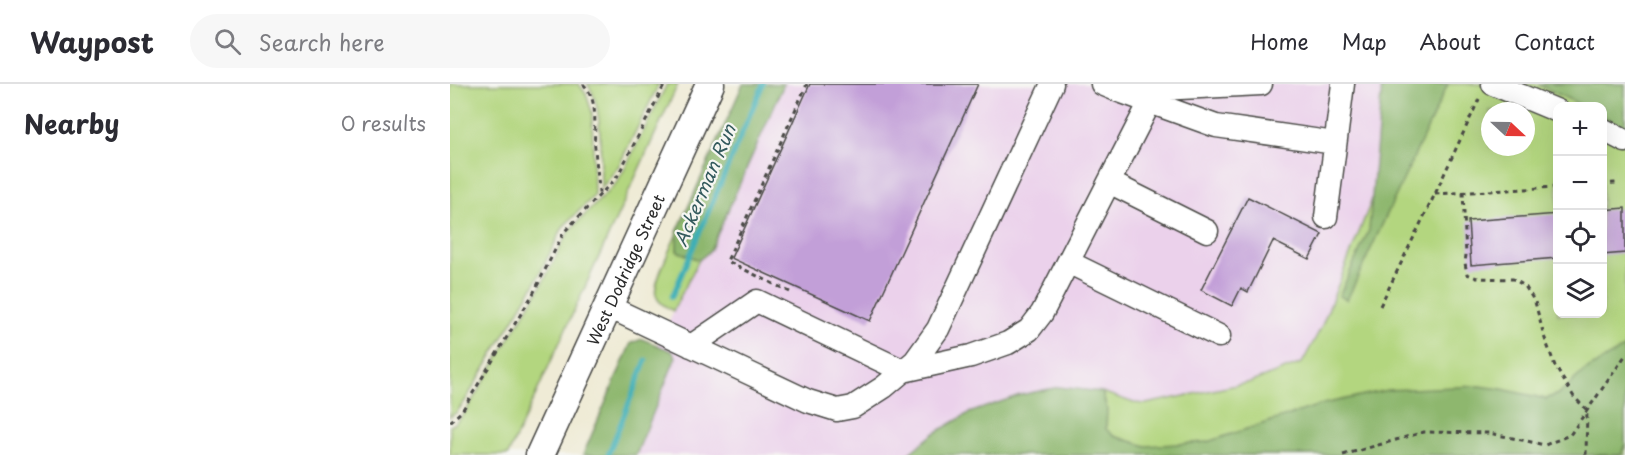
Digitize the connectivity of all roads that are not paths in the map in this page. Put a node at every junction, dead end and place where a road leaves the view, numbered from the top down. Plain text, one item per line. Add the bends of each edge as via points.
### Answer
1 (710, 84) edge
2 (1052, 84) edge
3 (1261, 84) edge
4 (1343, 84) edge
5 (1110, 87) edge
6 (1487, 89) edge
7 (1150, 102) junction
8 (1553, 110) edge
9 (1607, 132) edge
10 (1625, 141) edge
11 (1335, 144) junction
12 (1109, 182) junction
13 (1326, 217) dead end
14 (1207, 231) dead end
15 (1068, 262) junction
16 (607, 306) junction
17 (1219, 336) dead end
18 (691, 346) junction
19 (903, 371) junction
20 (540, 455) edge

1 - 16 main road, West Dodridge Street
2 - 19 lane via 938,329
3 - 5 lane
4 - 11 lane
5 - 7 lane
6 - 8 lane
7 - 11 lane via 1216,126
7 - 12 lane
9 - 10 lane
11 - 13 lane
12 - 14 lane
12 - 15 lane
15 - 17 lane
15 - 19 lane via 1029,330 1008,343 971,356
16 - 18 lane
16 - 20 main road, West Dodridge Street
18 - 19 lane via 808,401 837,410 853,407
18 - 19 lane via 757,302

